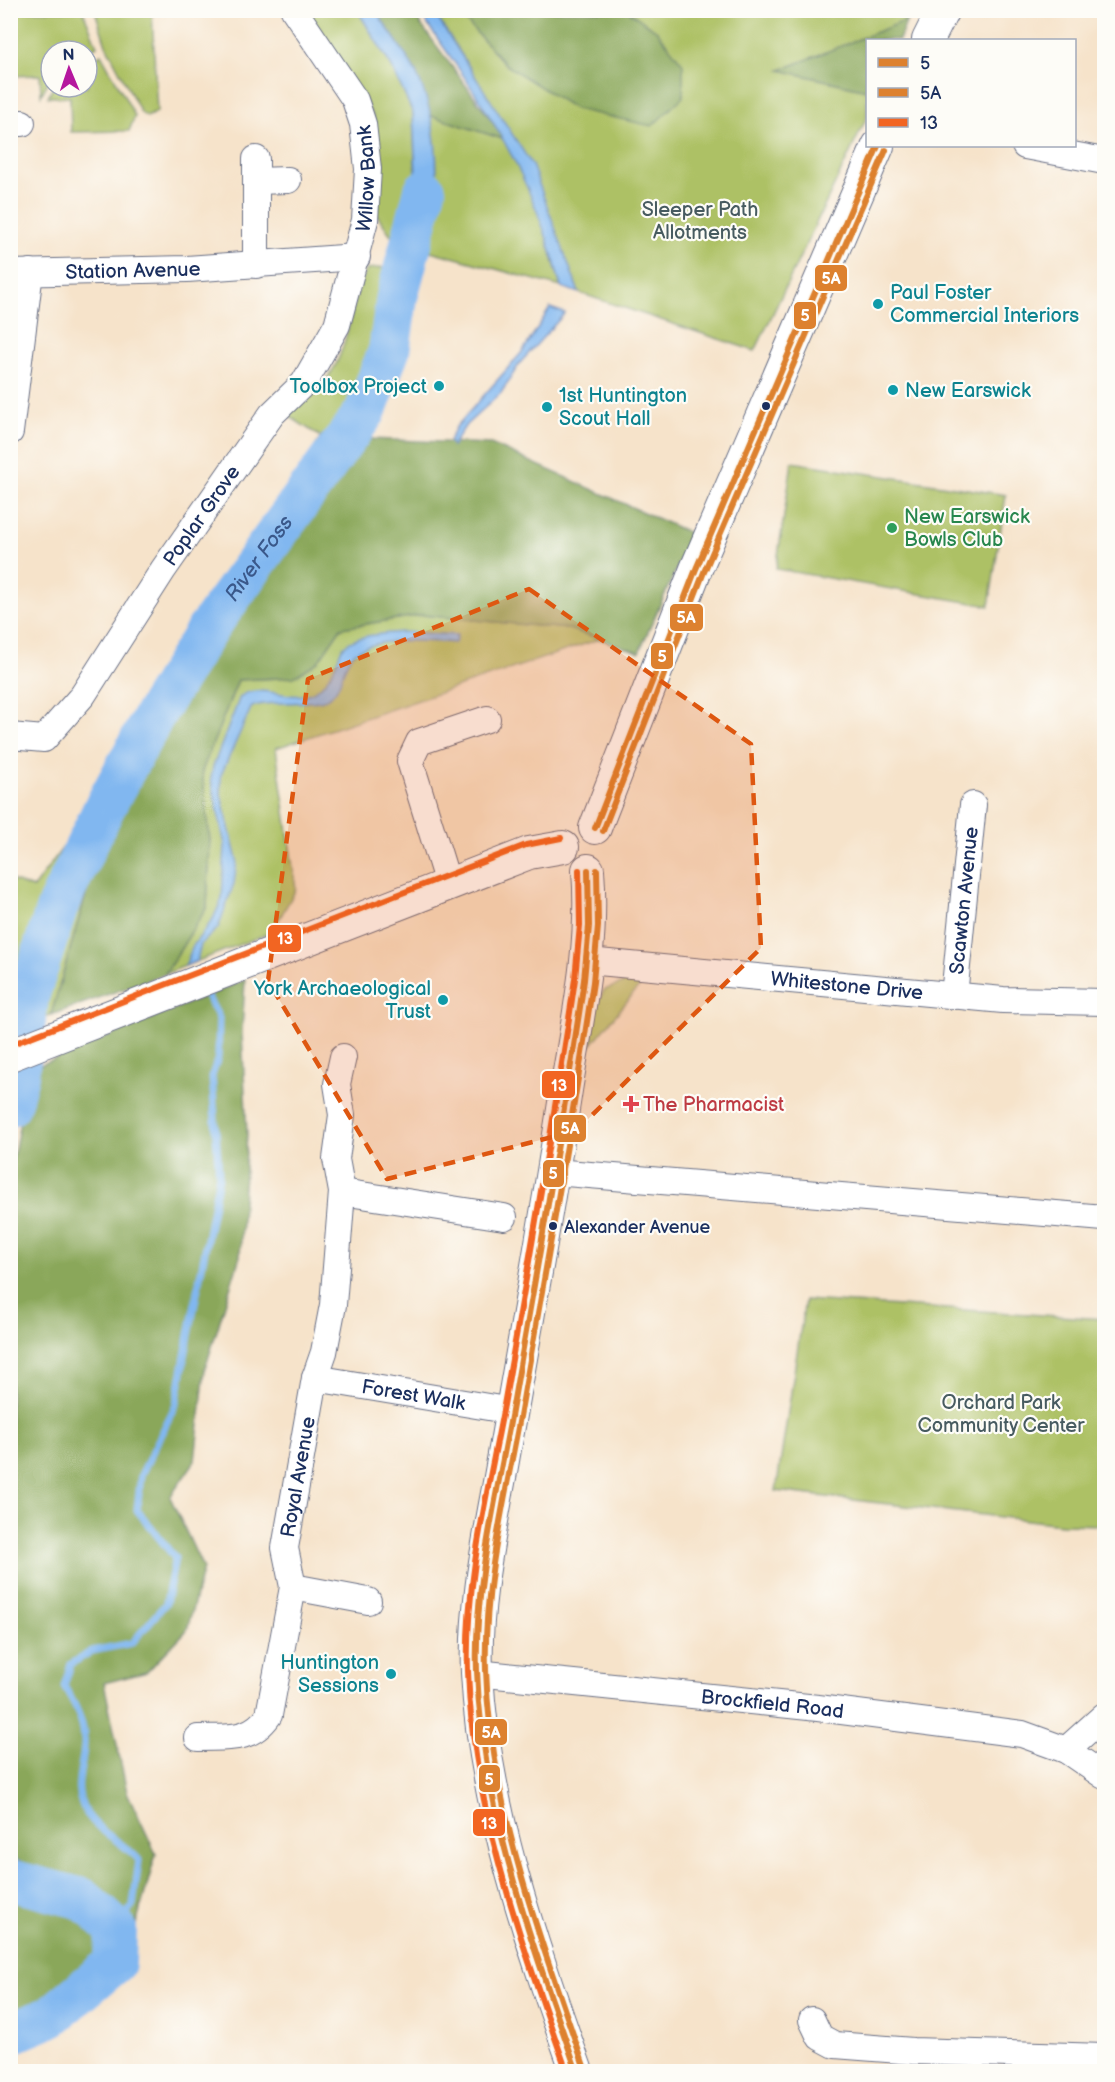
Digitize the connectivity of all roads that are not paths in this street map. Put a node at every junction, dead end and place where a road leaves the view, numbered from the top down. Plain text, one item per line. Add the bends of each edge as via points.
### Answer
1 (294, 10) edge
2 (943, 10) edge
3 (928, 39) edge
4 (879, 147) edge
5 (1030, 147) edge
6 (1104, 161) edge
7 (288, 180) dead end
8 (357, 257) junction
9 (256, 265) junction
10 (20, 272) edge
11 (10, 432) edge
12 (487, 719) dead end
13 (10, 736) edge
14 (973, 805) dead end
15 (595, 828) junction
16 (563, 847) junction
17 (588, 870) junction
18 (448, 884) junction
19 (588, 961) junction
20 (954, 996) junction
21 (1104, 1002) edge
22 (10, 1055) edge
23 (343, 1058) dead end
24 (554, 1172) junction
25 (342, 1192) junction
26 (504, 1216) dead end
27 (1104, 1218) edge
28 (315, 1378) junction
29 (512, 1411) junction
30 (293, 1587) junction
31 (368, 1601) dead end
32 (477, 1673) junction
33 (1104, 1716) edge
34 (198, 1738) dead end
35 (1066, 1750) junction
36 (1104, 1776) edge
37 (812, 2020) dead end
38 (1104, 2057) edge
39 (913, 2061) edge
40 (577, 2072) edge

1 - 8 street, Willow Bank via 355,100 363,124 368,180
2 - 3 street
4 - 15 street via 696,569
5 - 6 street
7 - 9 street via 256,170
8 - 9 street, Station Avenue
8 - 13 street, Poplar Grove via 337,325 304,383 272,414 163,570 83,695 44,739
9 - 10 street, Station Avenue
10 - 11 street
12 - 18 street via 419,742 410,761
14 - 20 street, Scawton Avenue
15 - 16 street via 576,828
15 - 17 street via 605,837 608,847 598,867
16 - 17 street via 569,863
16 - 18 street via 528,853
17 - 19 street
18 - 22 street
19 - 20 street, Whitestone Drive
19 - 24 street
20 - 21 street, Whitestone Drive
23 - 25 street, Royal Avenue via 337,1084 342,1115 336,1159
24 - 27 street
24 - 29 street
25 - 26 street
25 - 28 street, Royal Avenue via 333,1305
28 - 29 street, Forest Walk
28 - 30 street, Royal Avenue via 285,1548
29 - 32 street via 480,1604
30 - 31 street
30 - 34 street, Royal Avenue via 269,1715 260,1729 245,1736
32 - 35 street, Brockfield Road via 818,1708 1022,1734
32 - 40 street via 484,1738 502,1831 528,1926
33 - 35 street
35 - 36 street, Brockfield Road
37 - 39 street via 820,2037 835,2045
38 - 39 street

